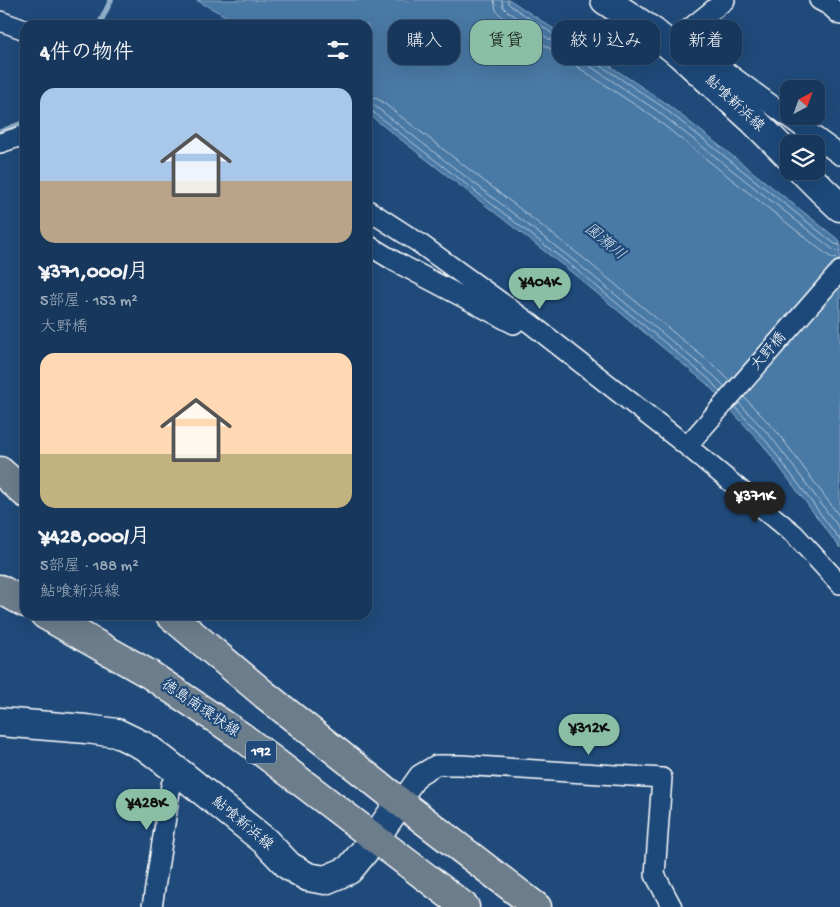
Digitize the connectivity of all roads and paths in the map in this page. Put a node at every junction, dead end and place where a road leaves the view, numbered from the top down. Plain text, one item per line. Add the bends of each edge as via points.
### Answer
1 (605, 0) edge
2 (725, 0) edge
3 (819, 0) edge
4 (840, 15) edge
5 (0, 21) edge
6 (20, 28) edge
7 (663, 37) junction
8 (20, 137) edge
9 (0, 143) edge
10 (780, 147) edge
11 (840, 155) edge
12 (812, 180) edge
13 (840, 206) edge
14 (372, 213) edge
15 (372, 248) edge
16 (840, 271) edge
17 (531, 324) junction
18 (693, 439) junction
19 (0, 471) edge
20 (20, 488) edge
21 (840, 584) edge
22 (0, 589) edge
23 (20, 600) edge
24 (54, 620) edge
25 (176, 620) edge
26 (0, 722) edge
27 (180, 773) junction
28 (400, 802) junction
29 (375, 838) junction
30 (152, 907) edge
31 (465, 907) edge
32 (537, 907) edge
33 (672, 907) edge

1 - 7 main road, 鮎喰新浜線
2 - 7 street
3 - 4 street
5 - 6 street
7 - 10 main road, 鮎喰新浜線
7 - 11 street via 706,57
8 - 9 street
12 - 13 main road
14 - 17 street via 420,243
15 - 17 street via 520,328
16 - 18 street, 大野橋
17 - 18 street
18 - 21 street via 794,534
19 - 20 highway
22 - 23 highway
24 - 29 highway, 徳島南環状線 / 192 via 149,674 241,736
25 - 28 highway
26 - 27 main road, 鮎喰新浜線 via 117,733 146,747
27 - 29 main road, 鮎喰新浜線 via 265,840 289,866 308,877 325,880 350,870
27 - 30 street via 171,785
28 - 29 main road, 鮎喰新浜線
28 - 32 highway
28 - 33 street via 419,776 436,765 662,778 655,875
29 - 31 highway, 徳島南環状線 / 192

